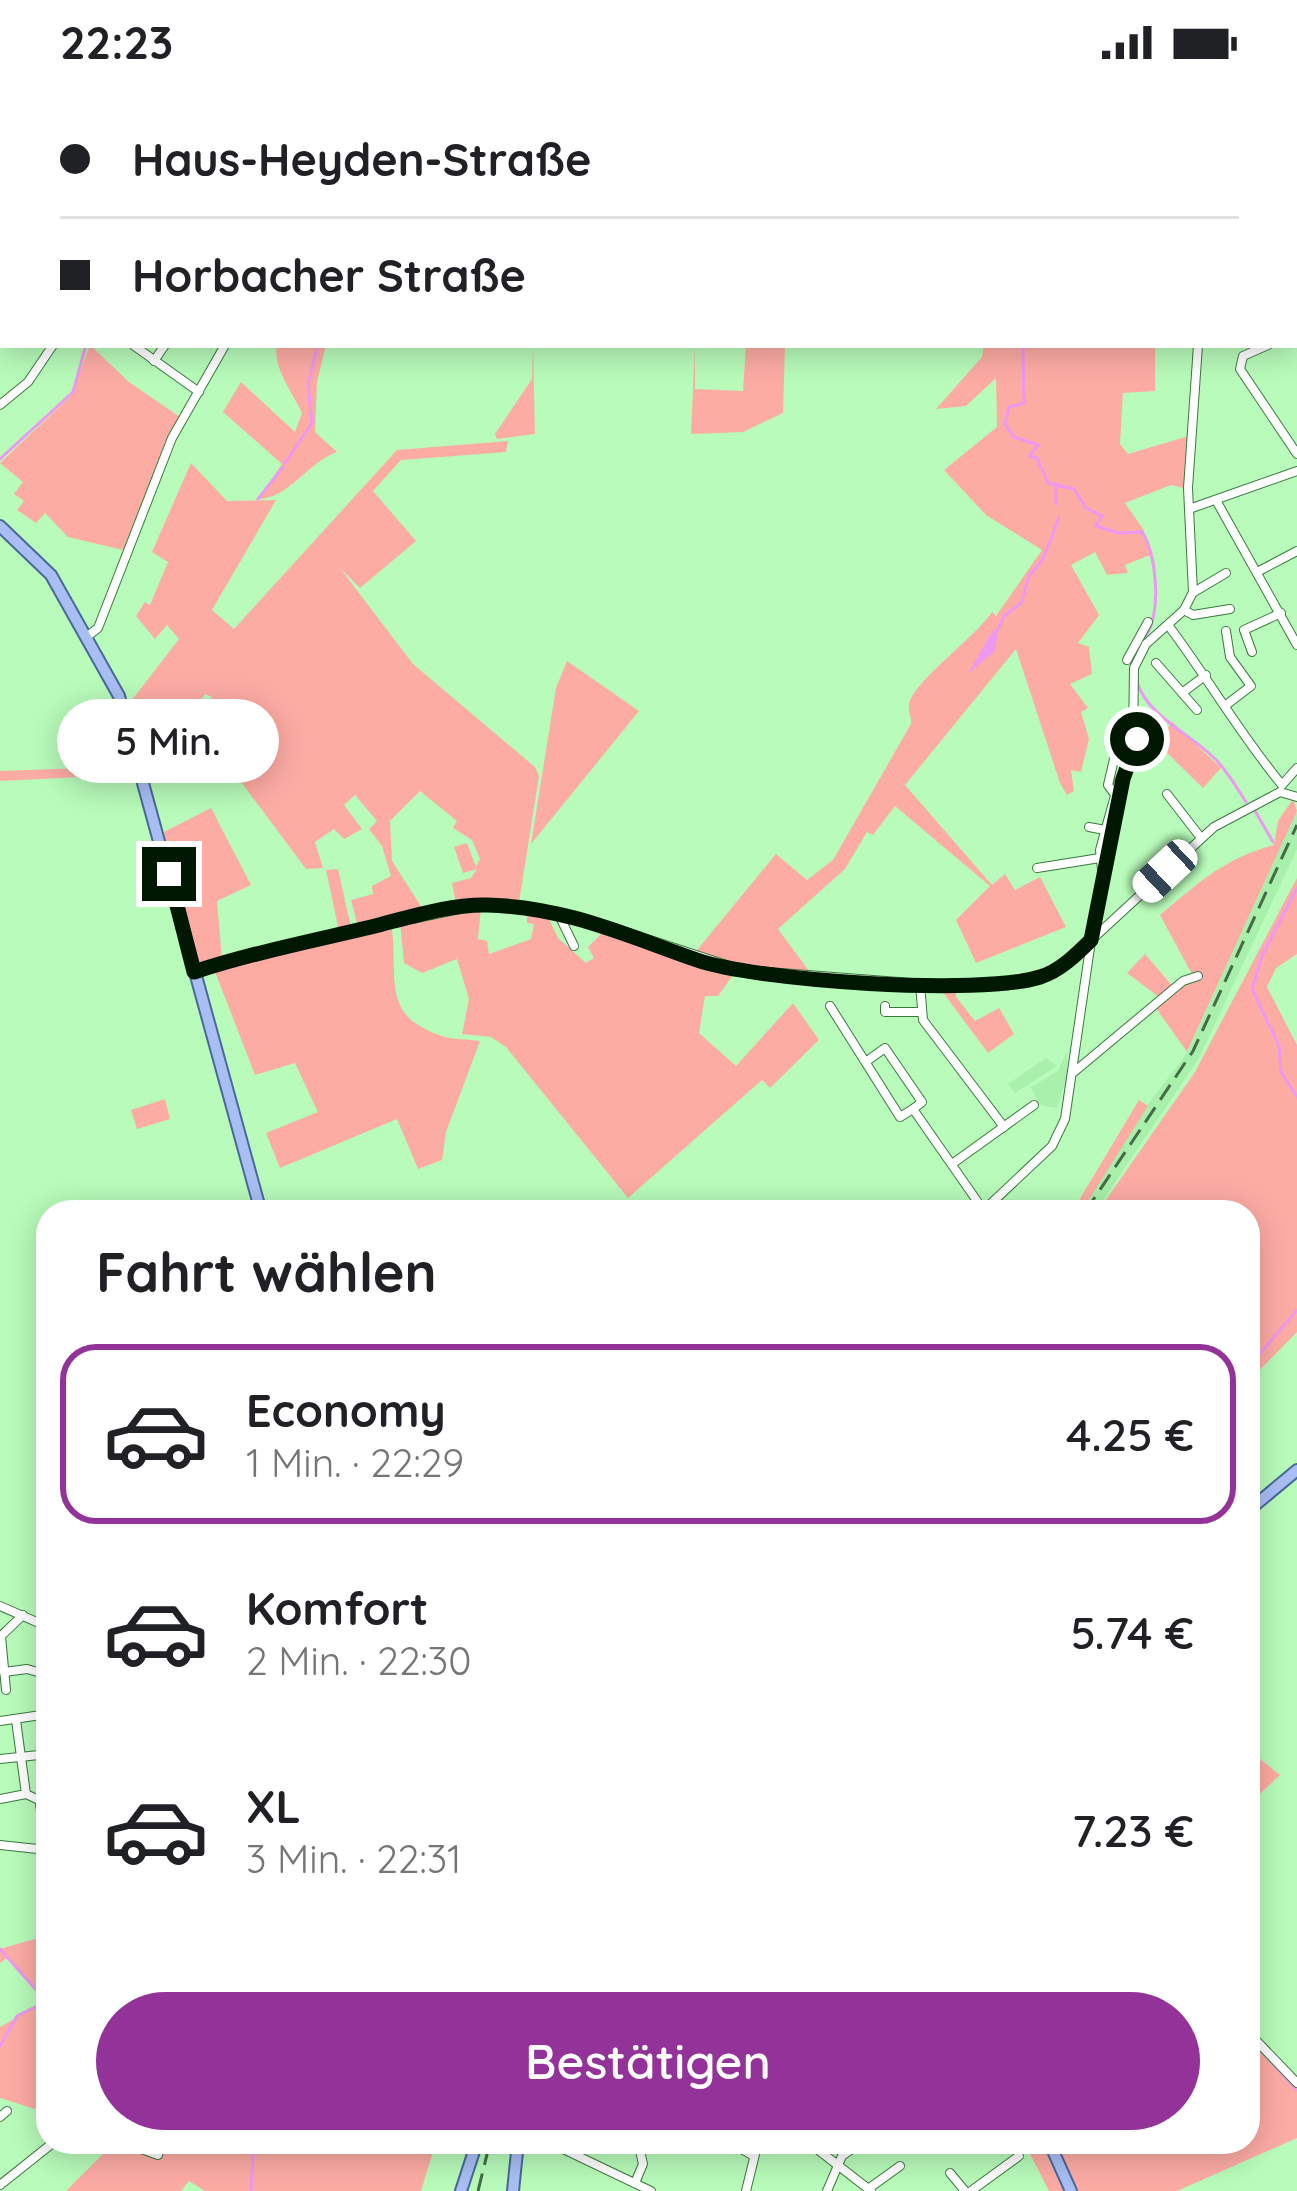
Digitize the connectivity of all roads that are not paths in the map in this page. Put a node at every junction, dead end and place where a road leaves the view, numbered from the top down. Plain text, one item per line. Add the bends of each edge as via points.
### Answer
1 (51, 348) edge
2 (137, 348) edge
3 (163, 348) edge
4 (223, 348) edge
5 (1198, 348) edge
6 (1261, 348) edge
7 (154, 361) junction
8 (199, 392) junction
9 (0, 405) edge
10 (1297, 454) edge
11 (1297, 471) edge
12 (1217, 502) junction
13 (1189, 509) junction
14 (0, 526) edge
15 (1297, 550) edge
16 (1259, 571) junction
17 (1226, 573) dead end
18 (1193, 592) junction
19 (1230, 609) dead end
20 (1184, 610) junction
21 (1281, 613) junction
22 (1148, 622) dead end
23 (1168, 625) junction
24 (1226, 631) dead end
25 (89, 635) junction
26 (1142, 640) junction
27 (1297, 645) edge
28 (1252, 652) dead end
29 (1127, 659) dead end
30 (1156, 664) dead end
31 (1206, 675) junction
32 (1182, 693) junction
33 (1226, 705) junction
34 (1197, 710) dead end
35 (1118, 742) dead end
36 (1297, 768) edge
37 (1124, 775) junction
38 (1281, 788) junction
39 (1113, 792) junction
40 (1167, 794) dead end
41 (1297, 797) edge
42 (1089, 827) dead end
43 (1105, 830) junction
44 (1201, 838) junction
45 (1100, 858) junction
46 (1037, 868) dead end
47 (1105, 873) junction
48 (558, 913) junction
49 (1097, 929) junction
50 (1091, 940) junction
51 (574, 946) dead end
52 (194, 972) junction
53 (1198, 976) dead end
54 (920, 984) junction
55 (830, 1006) dead end
56 (885, 1006) dead end
57 (920, 1012) junction
58 (867, 1061) junction
59 (1075, 1072) junction
60 (1034, 1106) dead end
61 (913, 1109) junction
62 (1004, 1126) junction
63 (952, 1164) junction
64 (258, 1200) edge
65 (976, 1200) edge
66 (995, 1200) edge
67 (1297, 1470) edge
68 (1260, 1501) edge
69 (0, 1606) edge
70 (23, 1616) junction
71 (36, 1622) edge
72 (0, 1645) edge
73 (36, 1672) edge
74 (4, 1682) edge
75 (36, 1716) edge
76 (16, 1720) junction
77 (0, 1721) edge
78 (36, 1755) edge
79 (21, 1757) junction
80 (0, 1759) edge
81 (26, 1794) junction
82 (36, 1797) edge
83 (0, 1799) edge
84 (0, 1845) edge
85 (36, 1850) edge
86 (1260, 2044) edge
87 (1297, 2083) edge
88 (39, 2154) edge
89 (473, 2154) edge
90 (517, 2154) edge
91 (574, 2154) edge
92 (641, 2154) edge
93 (824, 2154) edge
94 (848, 2154) edge
95 (1054, 2154) edge
96 (752, 2155) edge
97 (1015, 2157) dead end
98 (837, 2164) junction
99 (900, 2166) dead end
100 (950, 2173) dead end
101 (635, 2183) junction
102 (0, 2185) edge
103 (869, 2190) edge
104 (461, 2191) edge
105 (513, 2191) edge
106 (651, 2191) edge
107 (746, 2191) edge
108 (827, 2191) edge
109 (968, 2191) edge
110 (1071, 2191) edge

1 - 9 street
2 - 7 street
3 - 7 street
4 - 8 street
5 - 13 street
6 - 10 street via 1243,356 1240,369
7 - 8 street
8 - 25 street
11 - 12 street
12 - 13 street
12 - 16 street
13 - 18 street
14 - 25 main road via 43,565
15 - 16 street
16 - 21 street
17 - 18 street
18 - 20 street
19 - 20 street
20 - 23 street
21 - 27 street
21 - 28 street via 1244,631
22 - 26 street
23 - 26 street
23 - 31 street
24 - 33 street via 1231,657 1251,686
25 - 52 main road via 126,715
26 - 29 street
26 - 37 street via 1133,671 1138,735
30 - 32 street
31 - 32 street
31 - 33 street
32 - 34 street
33 - 38 street
35 - 39 street
36 - 38 street
37 - 39 street
37 - 47 street
38 - 41 street
38 - 44 street
39 - 43 street
40 - 44 street
42 - 43 street
43 - 45 street
44 - 49 street
45 - 46 street
45 - 47 street
47 - 49 street
48 - 51 street
48 - 52 street via 472,905
48 - 54 street via 698,960
49 - 50 street
50 - 54 street via 1035,979
50 - 59 street
52 - 64 main road
53 - 59 street
54 - 57 street
55 - 58 street
56 - 57 street
57 - 62 street
58 - 61 street via 903,1121
58 - 61 street via 885,1048 922,1102
59 - 66 street via 1052,1146
60 - 62 street
61 - 63 street
62 - 63 street
63 - 65 street
67 - 68 main road
69 - 70 street
70 - 71 street
70 - 72 street via 6,1625
72 - 74 street
73 - 74 street
75 - 76 street
76 - 77 street
76 - 79 street
78 - 79 street
79 - 80 street
79 - 81 street
81 - 82 street
81 - 83 street
84 - 85 street
86 - 87 street
88 - 102 street
89 - 104 main road
90 - 105 main road
91 - 101 street
92 - 101 street
93 - 98 street
94 - 98 street
95 - 110 main road
96 - 107 street
97 - 109 street
98 - 103 street
98 - 108 street
99 - 103 street
100 - 109 street
101 - 106 street

